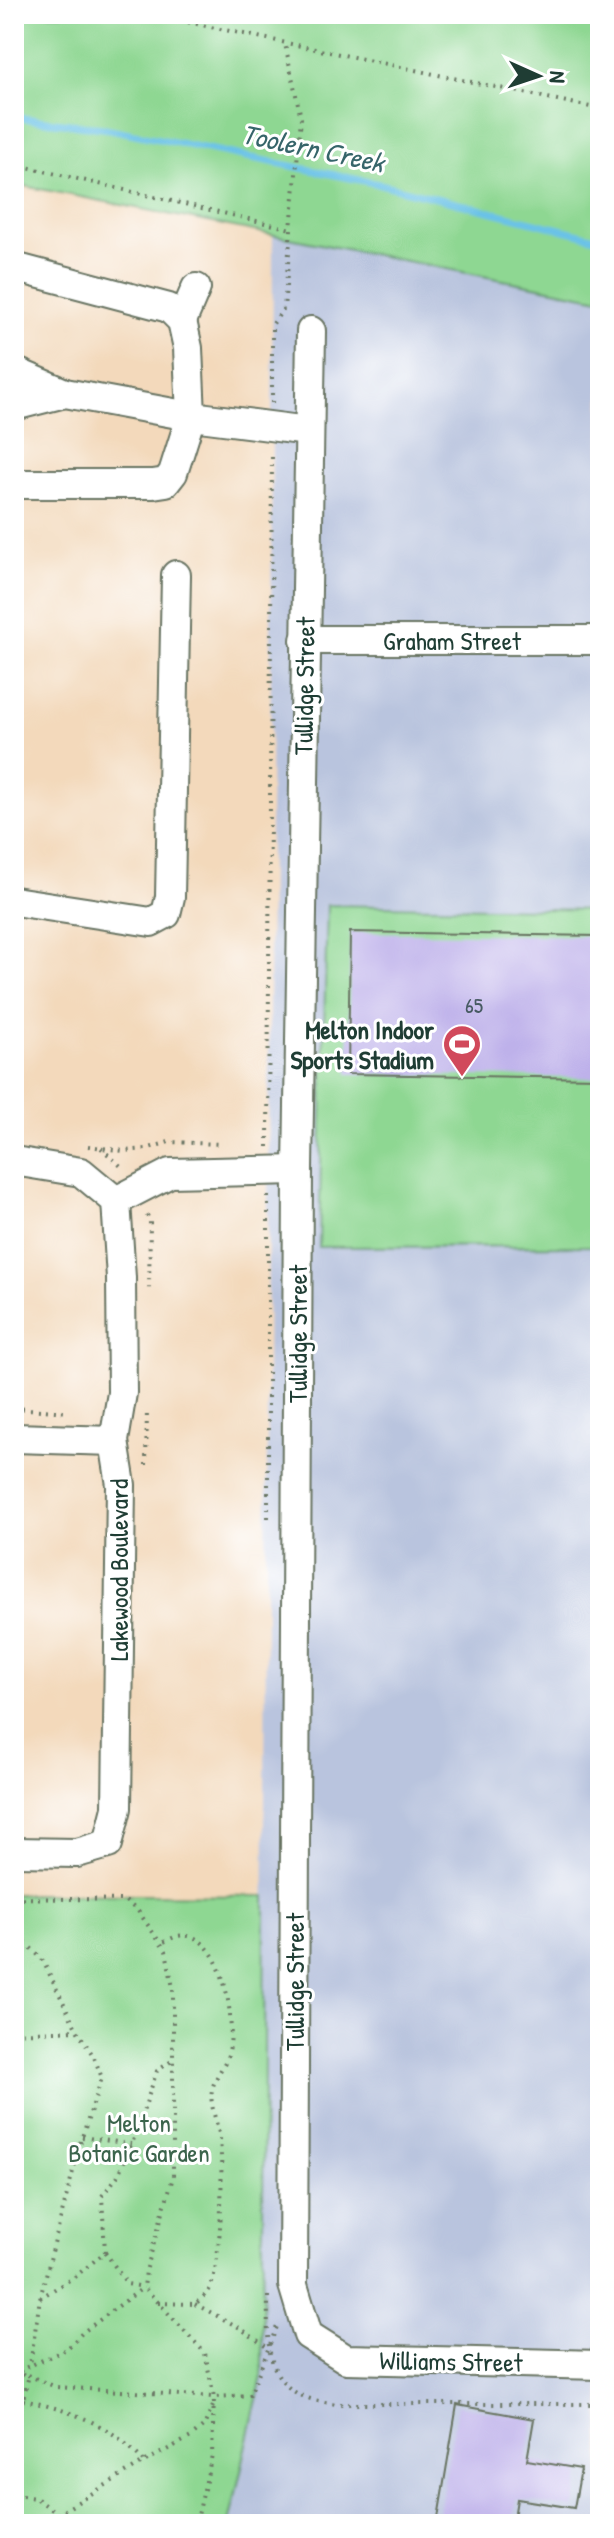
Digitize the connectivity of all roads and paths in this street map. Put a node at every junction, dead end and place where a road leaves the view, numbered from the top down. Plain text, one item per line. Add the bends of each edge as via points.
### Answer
1 (149, 14) edge
2 (600, 109) edge
3 (14, 164) edge
4 (291, 229) dead end
5 (14, 267) edge
6 (196, 288) dead end
7 (182, 321) junction
8 (311, 331) dead end
9 (14, 371) edge
10 (65, 393) junction
11 (14, 406) edge
12 (191, 416) junction
13 (308, 431) junction
14 (14, 484) edge
15 (176, 575) dead end
16 (305, 640) junction
17 (600, 640) edge
18 (14, 901) edge
19 (226, 1144) dead end
20 (254, 1145) dead end
21 (268, 1145) dead end
22 (87, 1146) dead end
23 (14, 1161) edge
24 (298, 1170) junction
25 (116, 1201) junction
26 (14, 1438) edge
27 (114, 1441) junction
28 (14, 1852) edge
29 (14, 1898) edge
30 (14, 1931) edge
31 (161, 1943) junction
32 (77, 2030) junction
33 (14, 2033) edge
34 (173, 2060) junction
35 (82, 2137) junction
36 (132, 2144) junction
37 (105, 2252) junction
38 (144, 2287) junction
39 (40, 2298) junction
40 (158, 2303) junction
41 (195, 2304) junction
42 (278, 2323) dead end
43 (308, 2335) joint
44 (268, 2348) junction
45 (30, 2365) junction
46 (600, 2365) edge
47 (16, 2369) edge
48 (214, 2397) junction
49 (23, 2400) junction
50 (213, 2404) junction
51 (14, 2409) edge
52 (144, 2462) junction
53 (14, 2495) edge
54 (58, 2514) junction
55 (64, 2524) edge
56 (196, 2524) edge

1 - 2 path
3 - 4 path
5 - 7 street via 169,308
6 - 7 street
7 - 12 street
8 - 13 street, Tullidge Street
9 - 10 street
10 - 11 street
10 - 12 street
12 - 13 street
12 - 14 street via 166,482
13 - 16 street, Tullidge Street
15 - 18 street via 166,914 151,922
16 - 17 street, Graham Street
16 - 24 street, Tullidge Street
19 - 22 path via 169,1142 124,1151
20 - 21 path
23 - 25 street via 81,1172
24 - 25 street via 170,1173
24 - 43 street, Tullidge Street via 293,2285
25 - 27 street, Lakewood Boulevard via 122,1393
26 - 27 street
27 - 28 street, Lakewood Boulevard via 121,1485 117,1808 108,1844 77,1853
29 - 31 path via 124,1900
30 - 32 path via 42,1959
31 - 34 path via 173,1988
31 - 41 path via 180,1935 194,1938 213,1953 232,2015 229,2052 211,2092 220,2139 218,2249 210,2289
32 - 33 path
32 - 35 path via 102,2078
34 - 36 path via 157,2071
34 - 38 path via 173,2177
35 - 36 path
35 - 39 path
36 - 37 path via 102,2196
37 - 38 path via 127,2284
37 - 39 path
38 - 40 path
38 - 45 path via 67,2349
39 - 45 path
40 - 41 path
40 - 48 path via 205,2353
41 - 44 path
42 - 44 path
43 - 46 street, Williams Street via 346,2359
44 - 48 path via 250,2395
45 - 47 path
47 - 48 path via 56,2387
47 - 49 path via 28,2379
48 - 50 path
49 - 51 path
49 - 52 path via 57,2407 119,2437
50 - 52 path via 204,2426 191,2437
50 - 56 path via 212,2455
52 - 54 path
53 - 54 path via 36,2498
54 - 55 path

